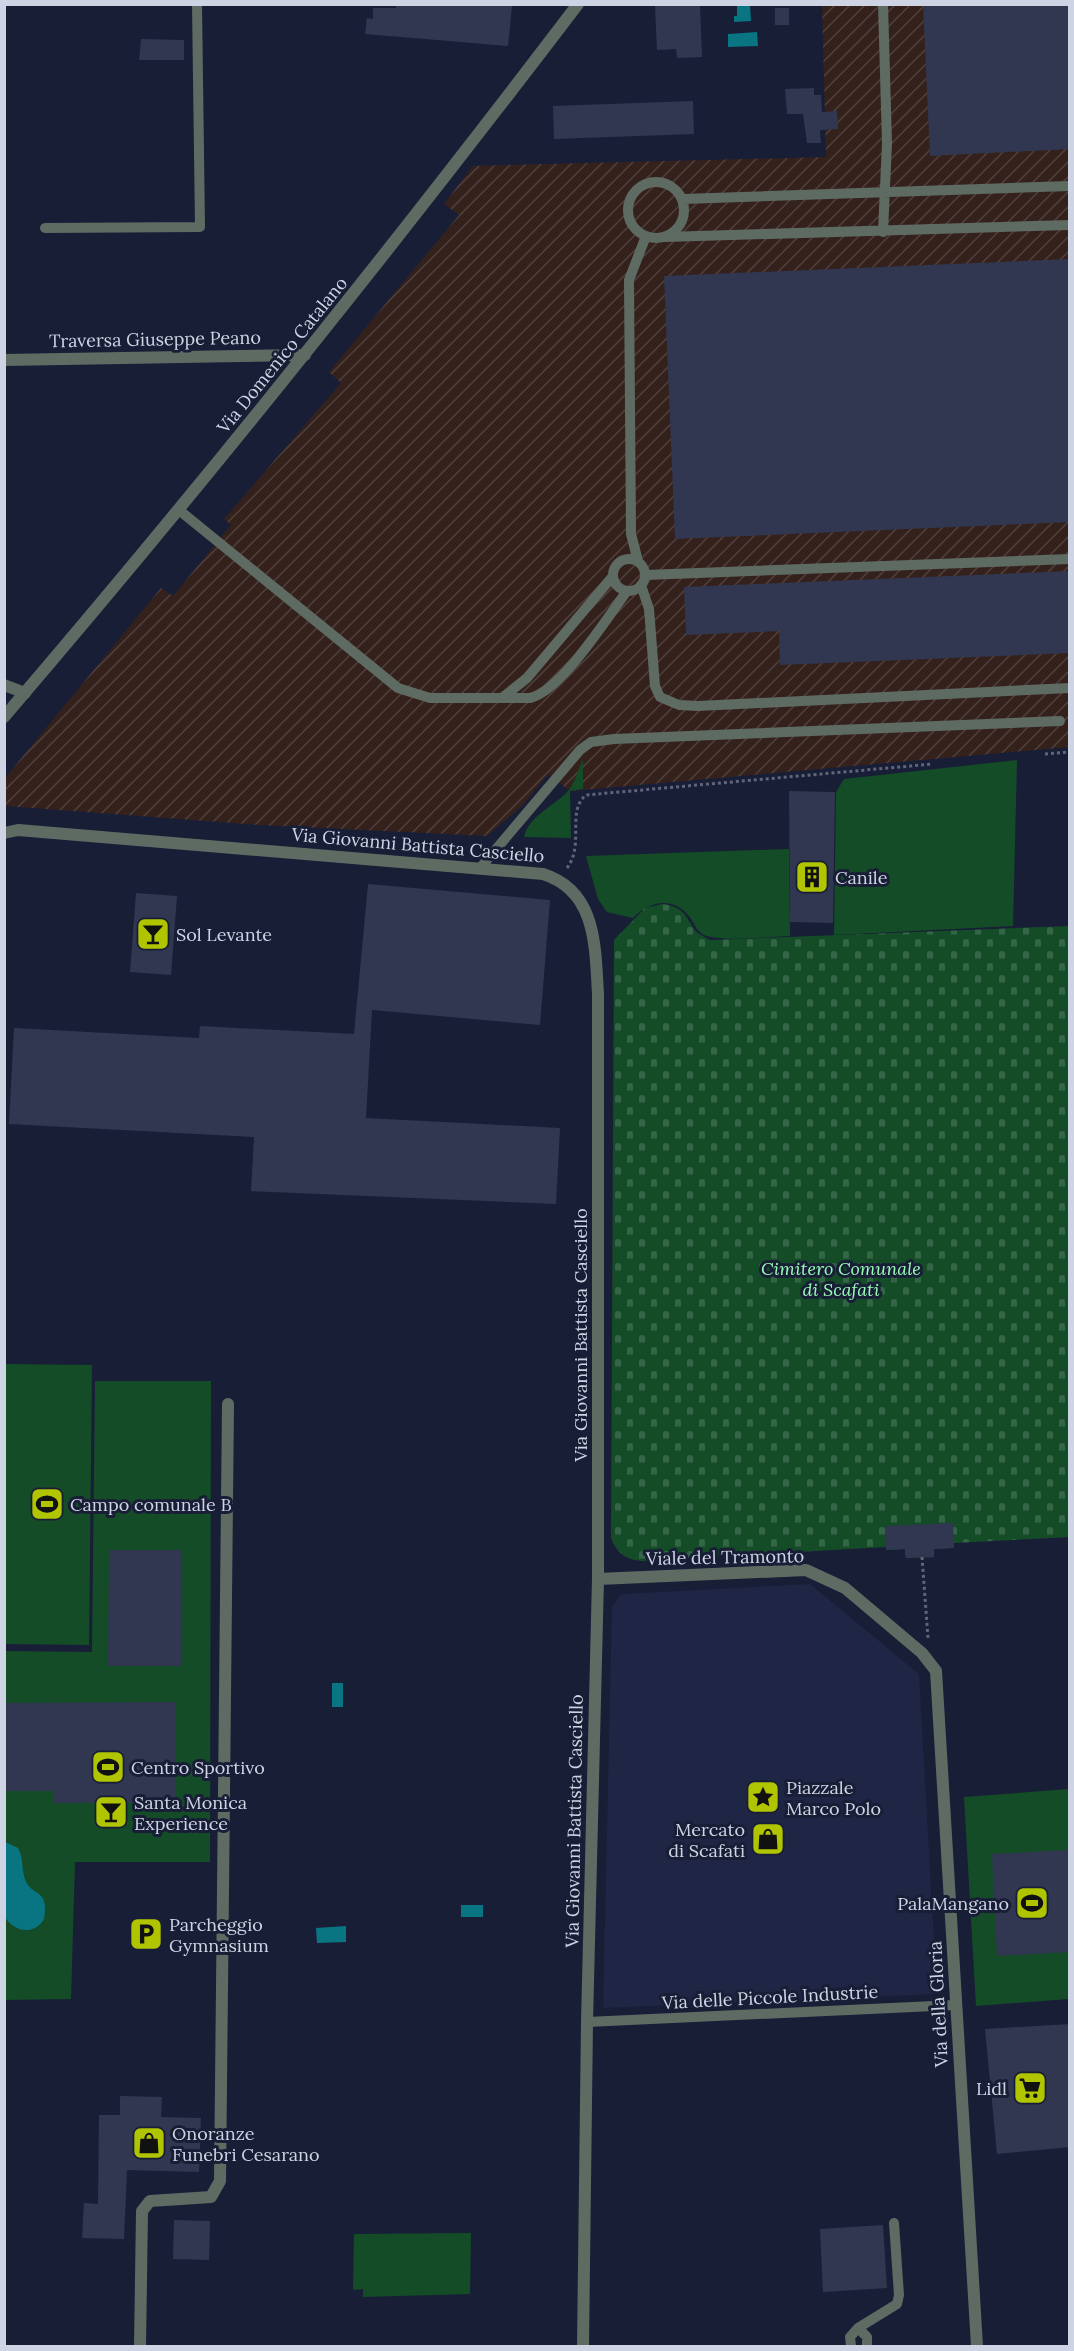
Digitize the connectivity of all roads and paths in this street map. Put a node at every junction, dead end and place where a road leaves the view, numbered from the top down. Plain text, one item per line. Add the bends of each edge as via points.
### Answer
1 (197, 4) edge
2 (883, 4) edge
3 (577, 5) edge
4 (1070, 186) edge
5 (883, 192) junction
6 (683, 199) junction
7 (1070, 225) edge
8 (45, 228) dead end
9 (883, 232) junction
10 (646, 236) junction
11 (665, 237) junction
12 (305, 355) junction
13 (4, 360) edge
14 (179, 510) junction
15 (631, 534) junction
16 (1070, 559) edge
17 (638, 561) junction
18 (619, 562) junction
19 (613, 576) junction
20 (643, 580) junction
21 (627, 591) junction
22 (4, 685) edge
23 (1070, 688) edge
24 (26, 693) junction
25 (501, 698) junction
26 (4, 717) edge
27 (1060, 721) dead end
28 (1070, 752) edge
29 (1045, 754) dead end
30 (933, 764) dead end
31 (4, 822) edge
32 (18, 830) junction
33 (4, 833) edge
34 (481, 867) junction
35 (559, 879) junction
36 (228, 1404) dead end
37 (922, 1557) dead end
38 (598, 1579) junction
39 (930, 1661) junction
40 (956, 2005) junction
41 (587, 2022) junction
42 (894, 2223) dead end
43 (858, 2328) junction
44 (140, 2346) edge
45 (583, 2346) edge
46 (851, 2346) edge
47 (867, 2346) edge
48 (977, 2346) edge

1 - 8 lane via 200,227
2 - 5 lane via 887,143
3 - 12 street, Via Domenico Catalano
4 - 5 lane
5 - 6 lane
5 - 9 lane
6 - 10 lane via 671,185 662,182 653,181 637,189 628,205 628,215
6 - 11 lane via 685,208 680,225
7 - 9 lane
9 - 11 lane
10 - 11 lane
10 - 15 lane via 629,280
12 - 13 street, Traversa Giuseppe Peano
12 - 14 street, Via Domenico Catalano
14 - 24 street, Via Domenico Catalano
14 - 25 lane via 398,688 430,698
15 - 17 lane
15 - 18 lane
16 - 20 lane via 886,564
17 - 18 lane
17 - 20 lane
18 - 19 lane
19 - 21 lane via 617,586
19 - 25 lane via 527,678
20 - 21 lane
20 - 23 lane via 655,686 667,703 698,706
21 - 25 lane via 550,689 530,698
22 - 24 street
24 - 26 street, Via Domenico Catalano
27 - 34 lane via 591,742 572,759
28 - 29 path
30 - 35 path via 586,795 579,801 576,813 578,839 574,859
31 - 32 street, Via Giovanni Battista Casciello
32 - 33 street, Via Giovanni Battista Casciello
32 - 34 street, Via Giovanni Battista Casciello
34 - 35 street, Via Giovanni Battista Casciello
35 - 38 street, Via Giovanni Battista Casciello via 582,904 592,926 596,965
36 - 44 street via 220,2181 212,2197 150,2201 142,2211
37 - 39 path
38 - 39 street, Viale del Tramonto via 806,1570 845,1588
38 - 41 street, Via Giovanni Battista Casciello
39 - 40 street, Via della Gloria via 936,1671
40 - 41 lane, Via delle Piccole Industrie
40 - 48 street, Via della Gloria
41 - 45 street, Via Giovanni Battista Casciello
42 - 43 lane via 897,2304
43 - 46 lane via 850,2337
43 - 47 lane via 867,2337

